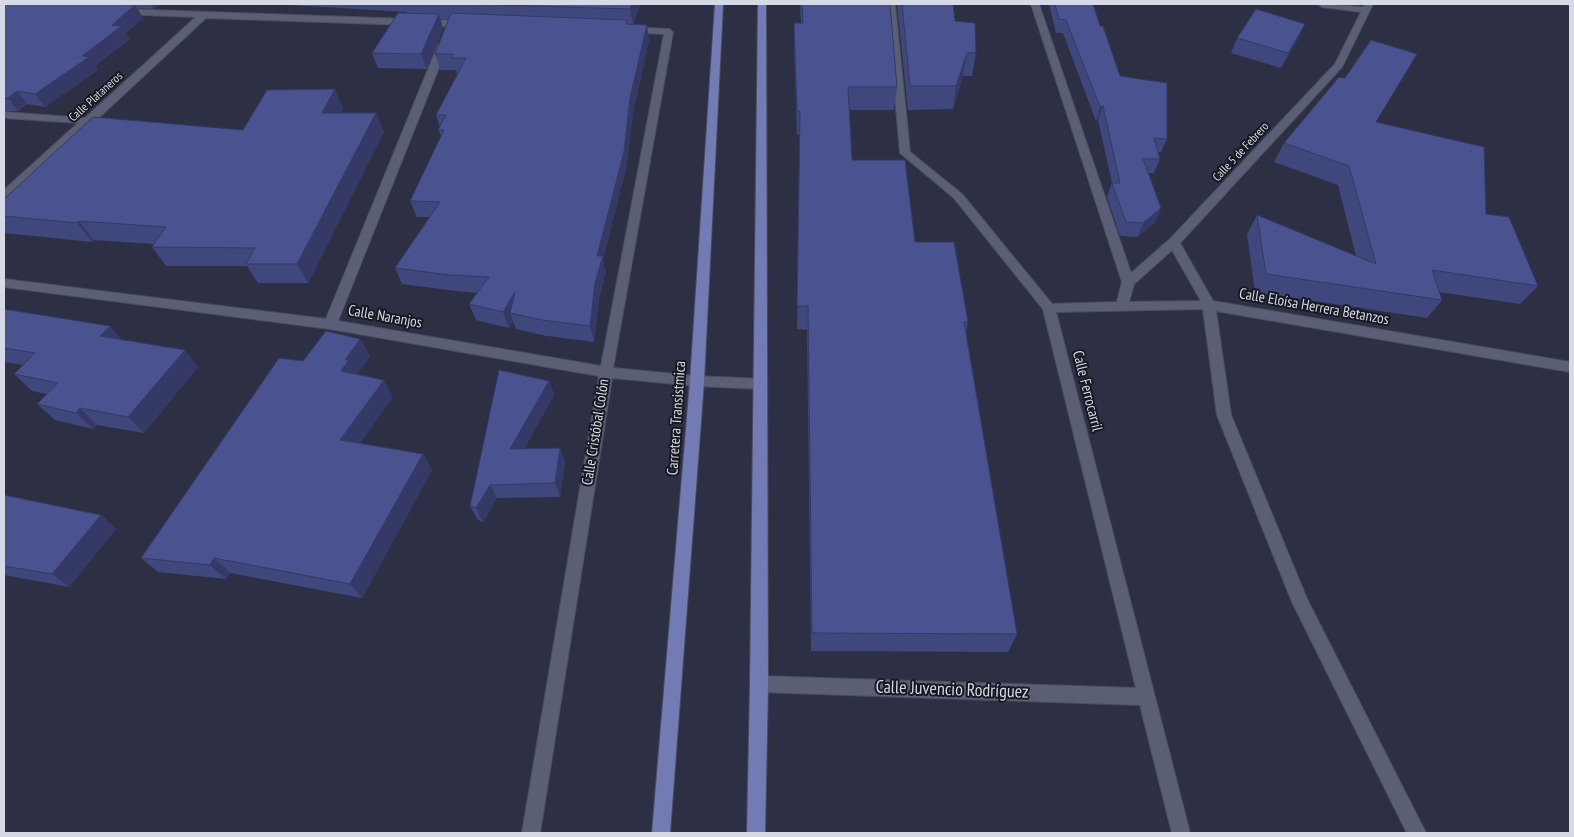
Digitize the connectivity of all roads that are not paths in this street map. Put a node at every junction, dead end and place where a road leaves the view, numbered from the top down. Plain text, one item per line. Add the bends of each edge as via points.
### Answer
1 (719, 4) edge
2 (762, 4) edge
3 (890, 4) edge
4 (1035, 4) edge
5 (1322, 4) edge
6 (1368, 7) edge
7 (109, 11) edge
8 (204, 15) junction
9 (452, 24) junction
10 (472, 24) edge
11 (620, 30) edge
12 (669, 32) joint
13 (4, 114) edge
14 (89, 121) junction
15 (4, 196) edge
16 (1174, 242) junction
17 (1128, 282) junction
18 (4, 283) edge
19 (1209, 305) junction
20 (1122, 307) junction
21 (1049, 308) junction
22 (330, 324) junction
23 (1570, 367) edge
24 (606, 372) junction
25 (697, 381) junction
26 (761, 384) junction
27 (759, 684) junction
28 (1146, 696) junction
29 (531, 833) edge
30 (661, 833) edge
31 (756, 833) edge
32 (1181, 833) edge
33 (1417, 833) edge

1 - 25 main road, Carretera Transistmica
2 - 26 main road
3 - 21 street, Calle Ferrocarril via 906,153 958,196
4 - 17 street
5 - 6 street
6 - 16 street, Calle 5 de Febrero via 1339,64
7 - 8 street
8 - 9 street
8 - 14 street, Calle Plataneros
9 - 10 street
9 - 22 street
11 - 12 street
12 - 24 street, Calle Cristóbal Colón
13 - 14 street
14 - 15 street, Calle Plataneros
16 - 17 street, Calle 5 de Febrero
16 - 19 street
17 - 20 street
18 - 22 street, Calle Naranjos
19 - 20 street, Calle Eloísa Herrera Betanzos
19 - 23 street, Calle Eloísa Herrera Betanzos
19 - 33 street via 1224,415 1300,602
20 - 21 street, Calle Eloísa Herrera Betanzos
21 - 28 street, Calle Ferrocarril
22 - 24 street, Calle Naranjos
24 - 25 street, Calle Naranjos
24 - 29 street, Calle Cristóbal Colón
25 - 26 street, Calle Naranjos
25 - 30 main road, Carretera Transistmica
26 - 27 main road
27 - 28 street, Calle Juvencio Rodríguez
27 - 31 main road
28 - 32 street, Calle Ferrocarril

